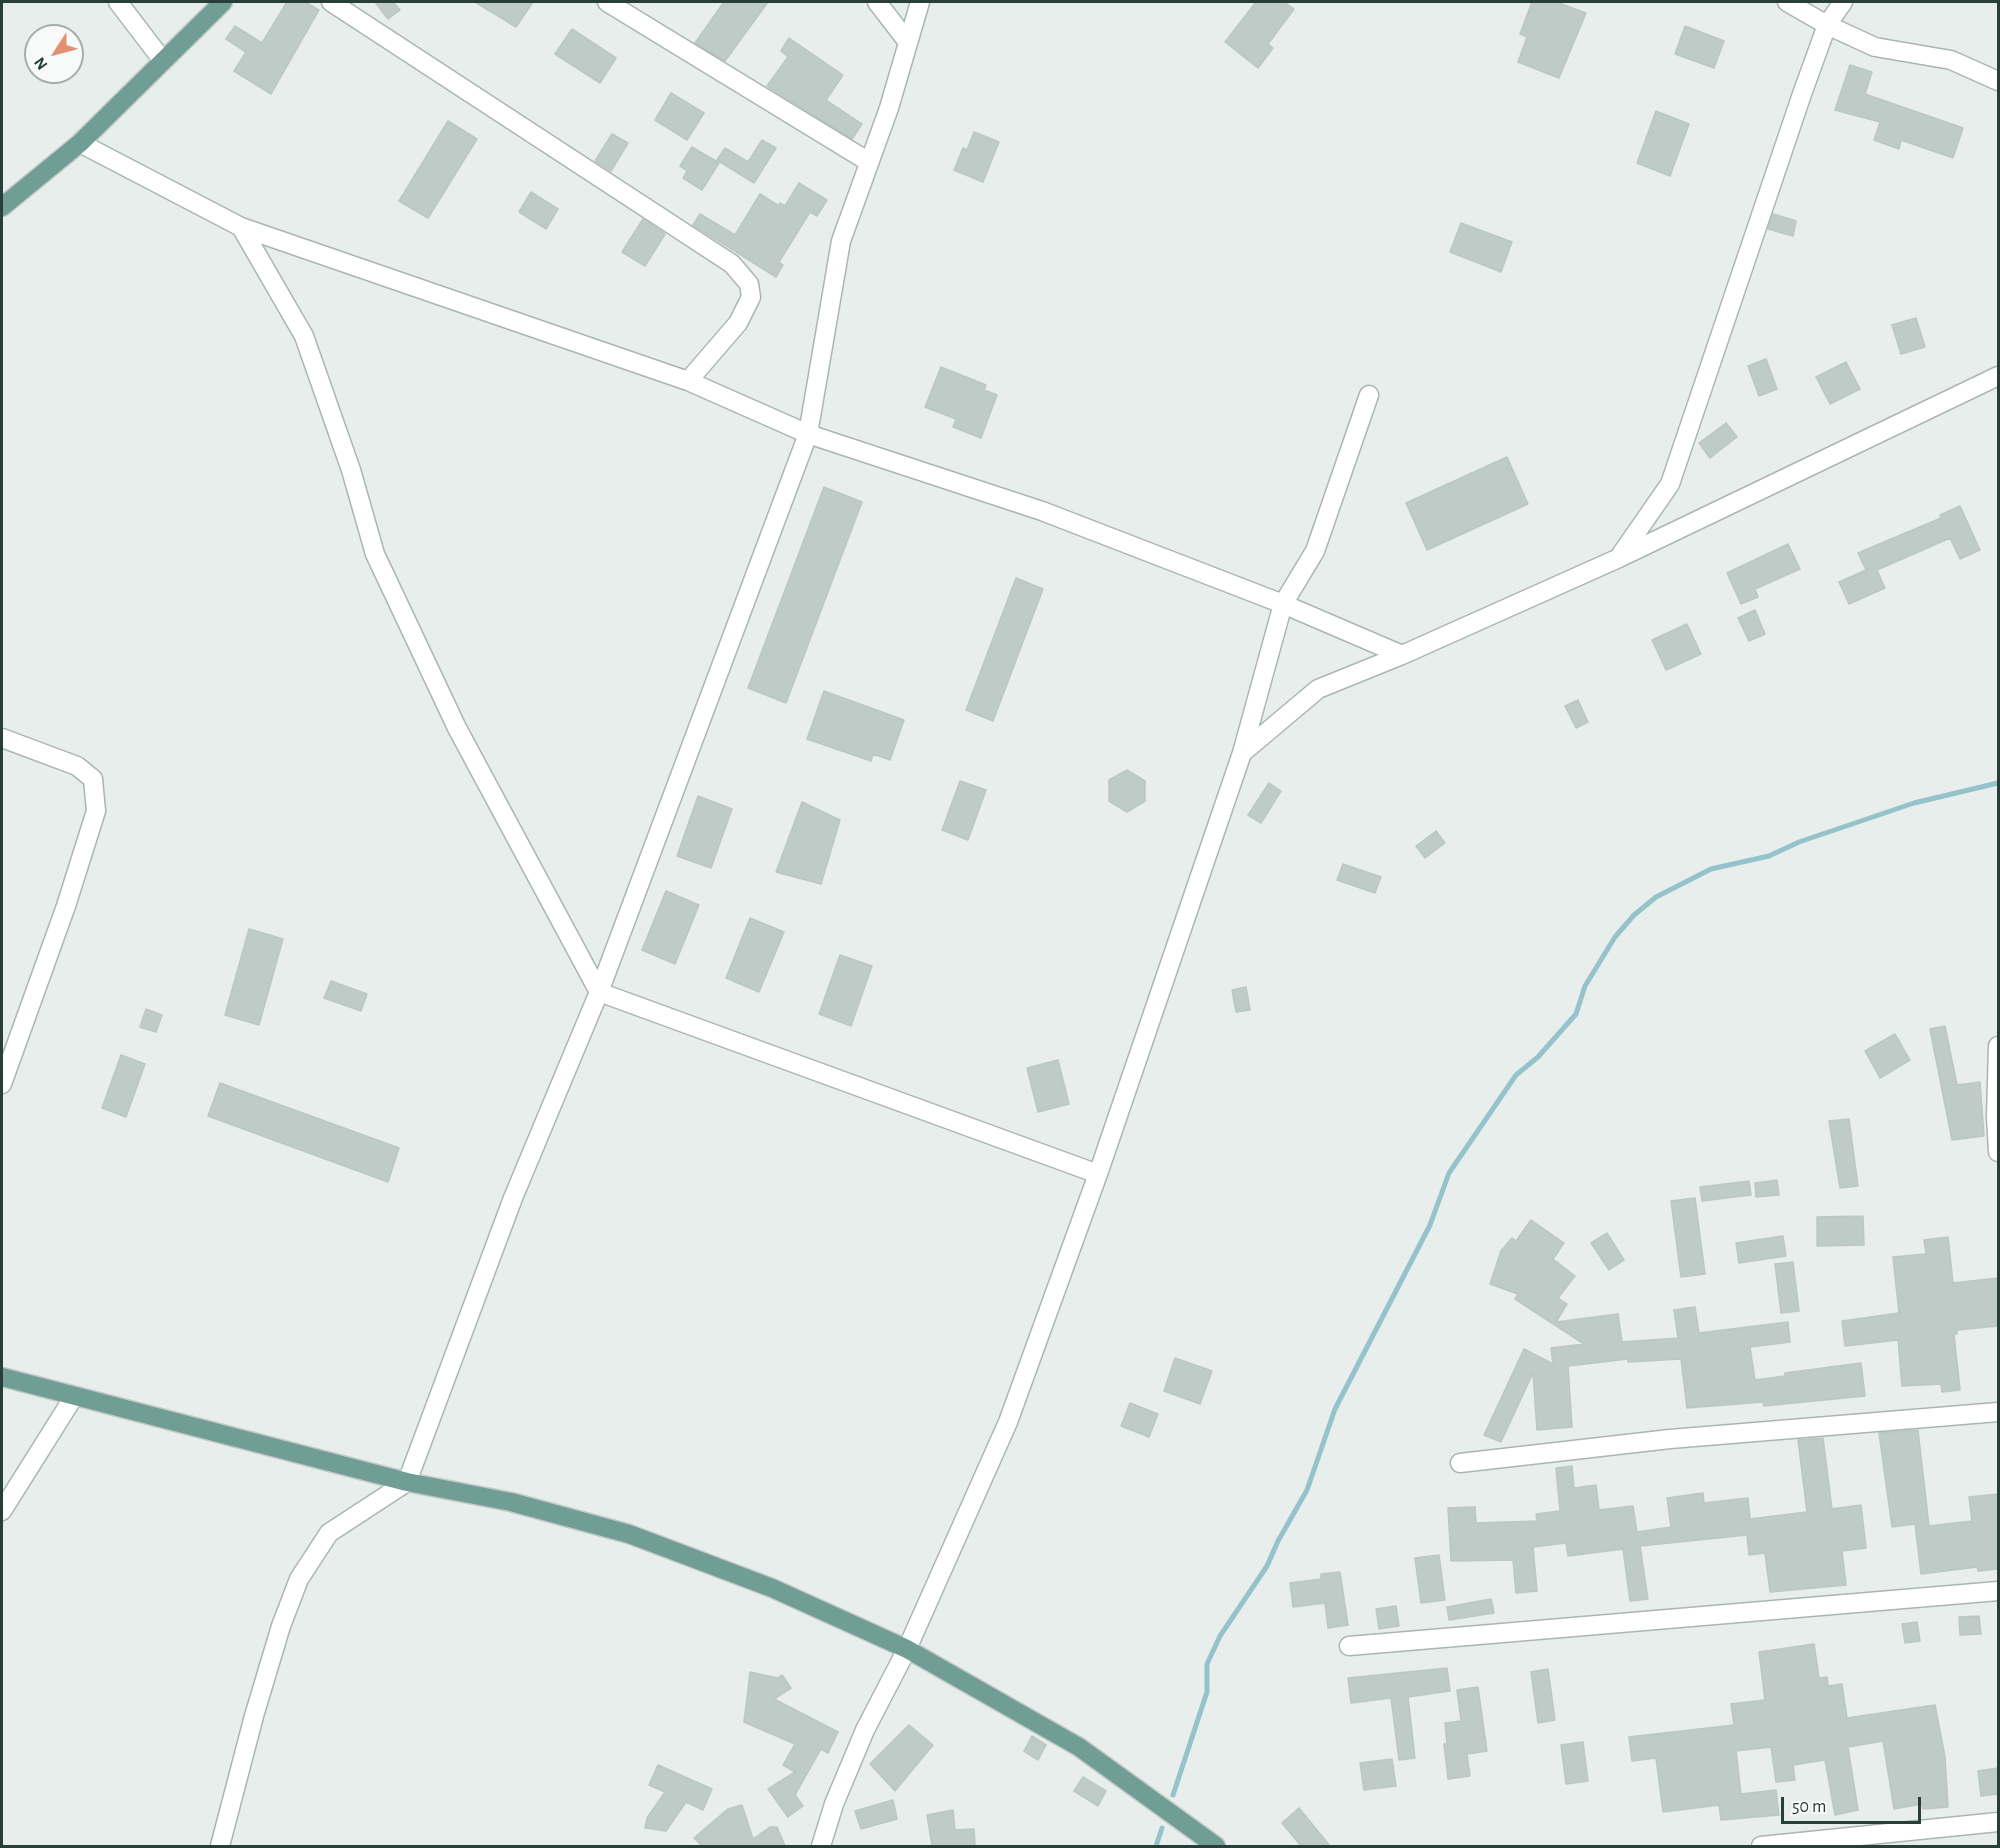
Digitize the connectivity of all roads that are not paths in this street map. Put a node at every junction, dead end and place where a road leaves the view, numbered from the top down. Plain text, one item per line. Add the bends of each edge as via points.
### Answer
1 (118, 2) edge
2 (223, 2) edge
3 (331, 2) edge
4 (607, 2) edge
5 (877, 2) edge
6 (920, 2) edge
7 (1787, 2) edge
8 (1844, 2) edge
9 (1827, 25) junction
10 (907, 41) junction
11 (163, 61) junction
12 (1998, 81) edge
13 (80, 143) junction
14 (869, 162) junction
15 (2, 207) edge
16 (241, 227) junction
17 (1998, 376) edge
18 (688, 381) junction
19 (1369, 395) dead end
20 (808, 434) junction
21 (1619, 558) junction
22 (1283, 604) junction
23 (1402, 655) junction
24 (2, 738) edge
25 (1242, 753) junction
26 (599, 992) junction
27 (1998, 1046) edge
28 (2, 1084) edge
29 (1998, 1152) edge
30 (1098, 1174) junction
31 (2, 1377) edge
32 (73, 1398) junction
33 (1998, 1412) edge
34 (1460, 1463) dead end
35 (407, 1482) junction
36 (6, 1494) edge
37 (2, 1511) edge
38 (1998, 1591) edge
39 (1349, 1646) dead end
40 (908, 1648) junction
41 (1998, 1822) edge
42 (220, 1846) edge
43 (821, 1846) edge
44 (1216, 1846) edge
45 (1761, 1846) edge

1 - 11 street
2 - 11 main road
3 - 18 street via 732,264 748,284 751,297 738,322
4 - 14 street
5 - 10 street
6 - 10 street
7 - 9 street
8 - 9 street
9 - 12 street via 1875,47 1951,60
9 - 21 street via 1670,484
10 - 14 street
11 - 13 main road
13 - 15 main road
13 - 16 street
14 - 20 street via 841,242
16 - 18 street
16 - 26 street via 304,336 351,470 375,554 457,728
17 - 21 street
18 - 20 street
19 - 22 street via 1315,551
20 - 22 street via 1042,511
20 - 26 street
21 - 23 street
22 - 23 street
22 - 25 street
23 - 25 street via 1318,689
24 - 28 street via 77,766 93,779 96,811
25 - 30 street
26 - 30 street
26 - 35 street via 513,1198
27 - 29 street
30 - 40 street via 1008,1422
31 - 32 main road
32 - 35 main road
32 - 36 street
33 - 34 street via 1670,1439
35 - 40 main road via 511,1502 629,1534 772,1588
35 - 42 street via 329,1533 299,1579 281,1626
36 - 37 street
38 - 39 street
40 - 43 street via 865,1730
40 - 44 main road via 1079,1747
41 - 45 street

